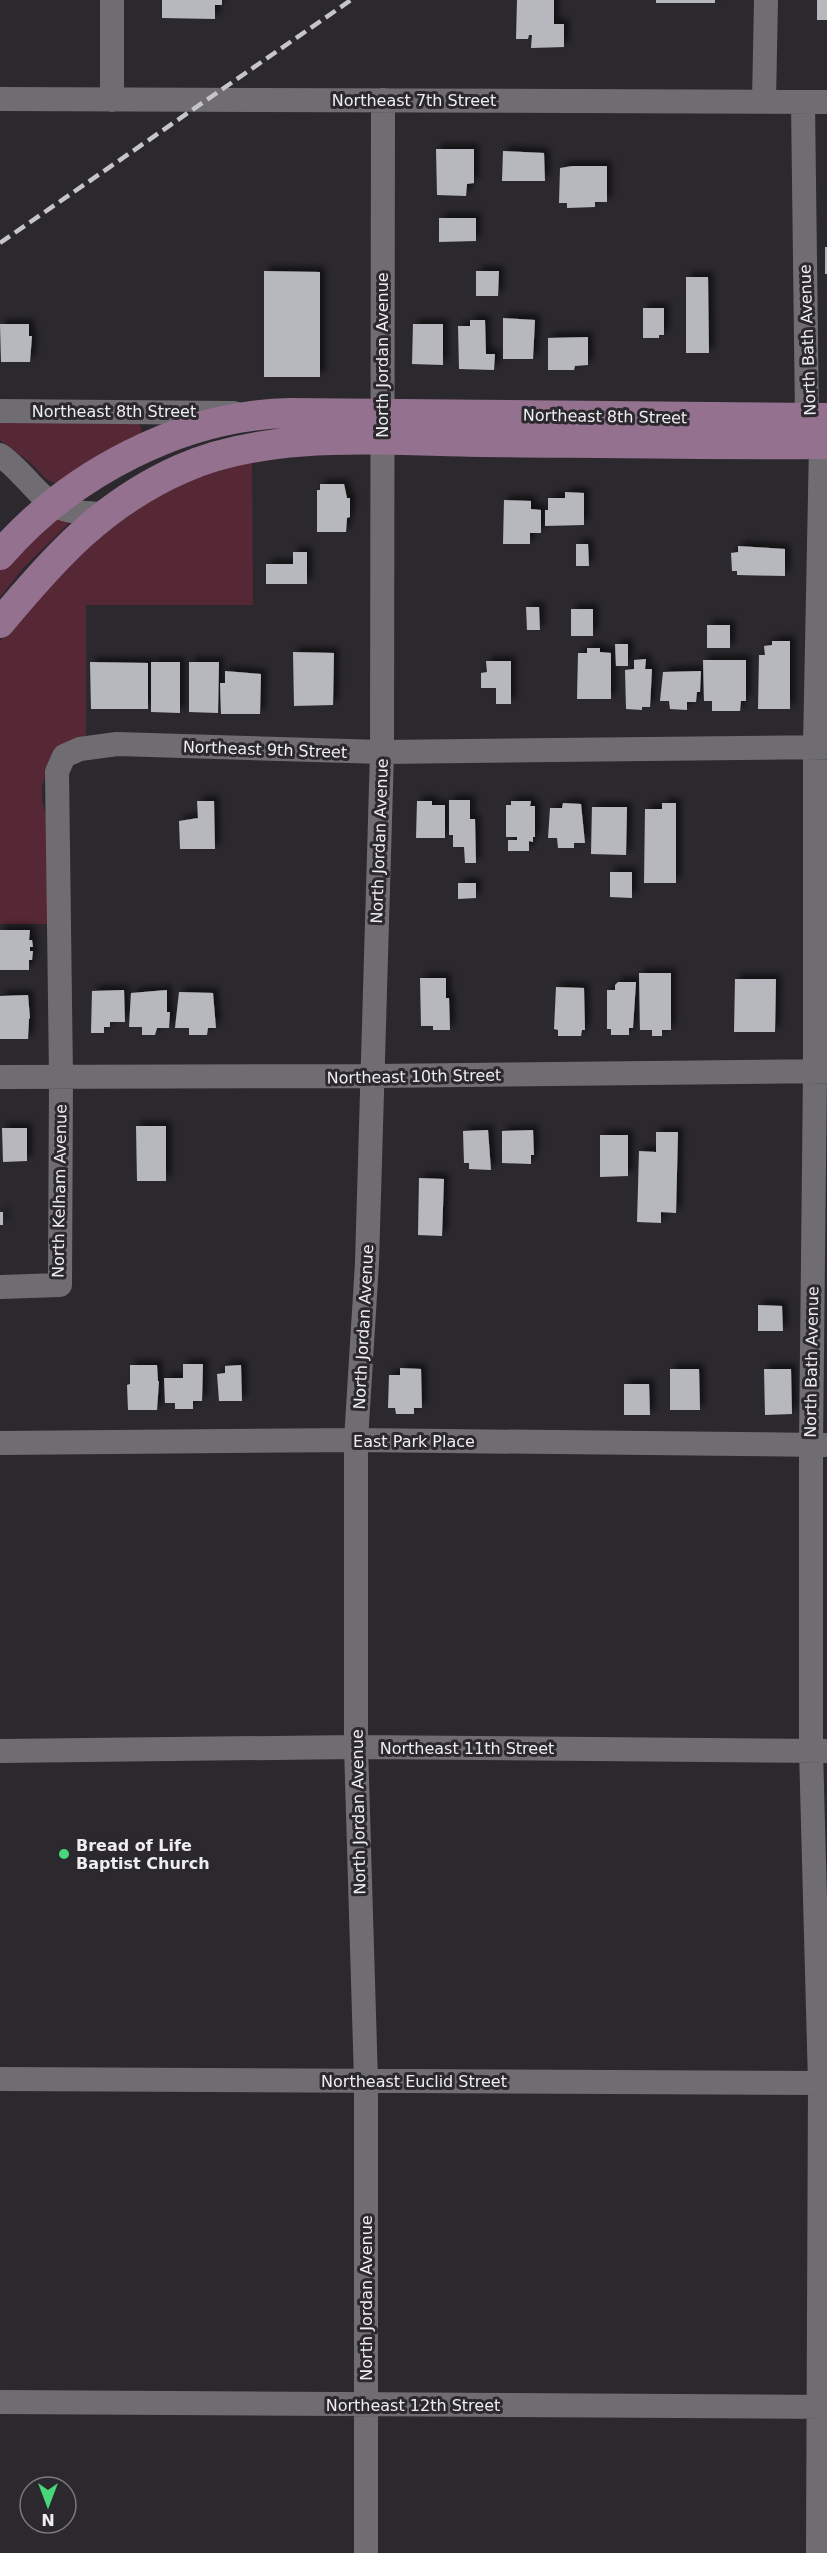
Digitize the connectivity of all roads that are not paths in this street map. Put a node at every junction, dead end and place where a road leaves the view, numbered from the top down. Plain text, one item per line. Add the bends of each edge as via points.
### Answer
1 (112, 0) edge
2 (766, 0) edge
3 (0, 99) edge
4 (112, 100) junction
5 (383, 100) junction
6 (764, 101) junction
7 (827, 102) edge
8 (803, 103) junction
9 (0, 411) edge
10 (263, 414) junction
11 (382, 427) junction
12 (820, 431) edge
13 (0, 455) edge
14 (53, 504) junction
15 (103, 514) junction
16 (0, 555) edge
17 (0, 623) edge
18 (821, 746) edge
19 (382, 752) junction
20 (821, 1071) edge
21 (373, 1076) junction
22 (0, 1077) edge
23 (61, 1077) junction
24 (0, 1287) edge
25 (356, 1440) junction
26 (0, 1443) edge
27 (819, 1445) edge
28 (356, 1747) junction
29 (819, 1750) edge
30 (0, 1751) edge
31 (0, 2079) edge
32 (366, 2081) junction
33 (824, 2083) edge
34 (0, 2402) edge
35 (366, 2405) junction
36 (823, 2407) edge
37 (366, 2553) edge
38 (818, 2553) edge

1 - 4 street
2 - 6 street
3 - 4 street, Northeast 7th Street
4 - 5 street, Northeast 7th Street
5 - 6 street, Northeast 7th Street
5 - 11 street, North Jordan Avenue
6 - 8 street, Northeast 7th Street
7 - 8 street, Northeast 7th Street
8 - 12 street, North Bath Avenue
9 - 10 street, Northeast 8th Street
10 - 11 main road
10 - 14 main road via 216,422 170,436 112,466
11 - 12 main road, Northeast 8th Street
11 - 15 main road via 202,460 159,479
11 - 19 street, North Jordan Avenue
12 - 18 street, North Bath Avenue
13 - 14 street
14 - 15 street via 67,510
14 - 16 main road
15 - 17 main road via 56,558
18 - 19 street, Northeast 9th Street
18 - 20 street, North Bath Avenue
19 - 21 street, North Jordan Avenue
19 - 23 street, Northeast 9th Street via 117,744 80,749 64,756 57,772
20 - 21 street, Northeast 10th Street
20 - 27 street, North Bath Avenue
21 - 23 street, Northeast 10th Street
21 - 25 street, North Jordan Avenue
22 - 23 street, Northeast 10th Street
23 - 24 street, North Kelham Avenue via 60,1285
25 - 26 street, East Park Place
25 - 27 street, East Park Place
25 - 28 street, North Jordan Avenue
27 - 29 street, North Bath Avenue
28 - 29 street, Northeast 11th Street
28 - 30 street, Northeast 11th Street
28 - 32 street, North Jordan Avenue
29 - 33 street, North Bath Avenue
31 - 32 street, Northeast Euclid Street
32 - 33 street, Northeast Euclid Street
32 - 35 street, North Jordan Avenue
33 - 36 street, North Bath Avenue
34 - 35 street, Northeast 12th Street
35 - 36 street, Northeast 12th Street
35 - 37 street, North Jordan Avenue
36 - 38 street, North Bath Avenue

